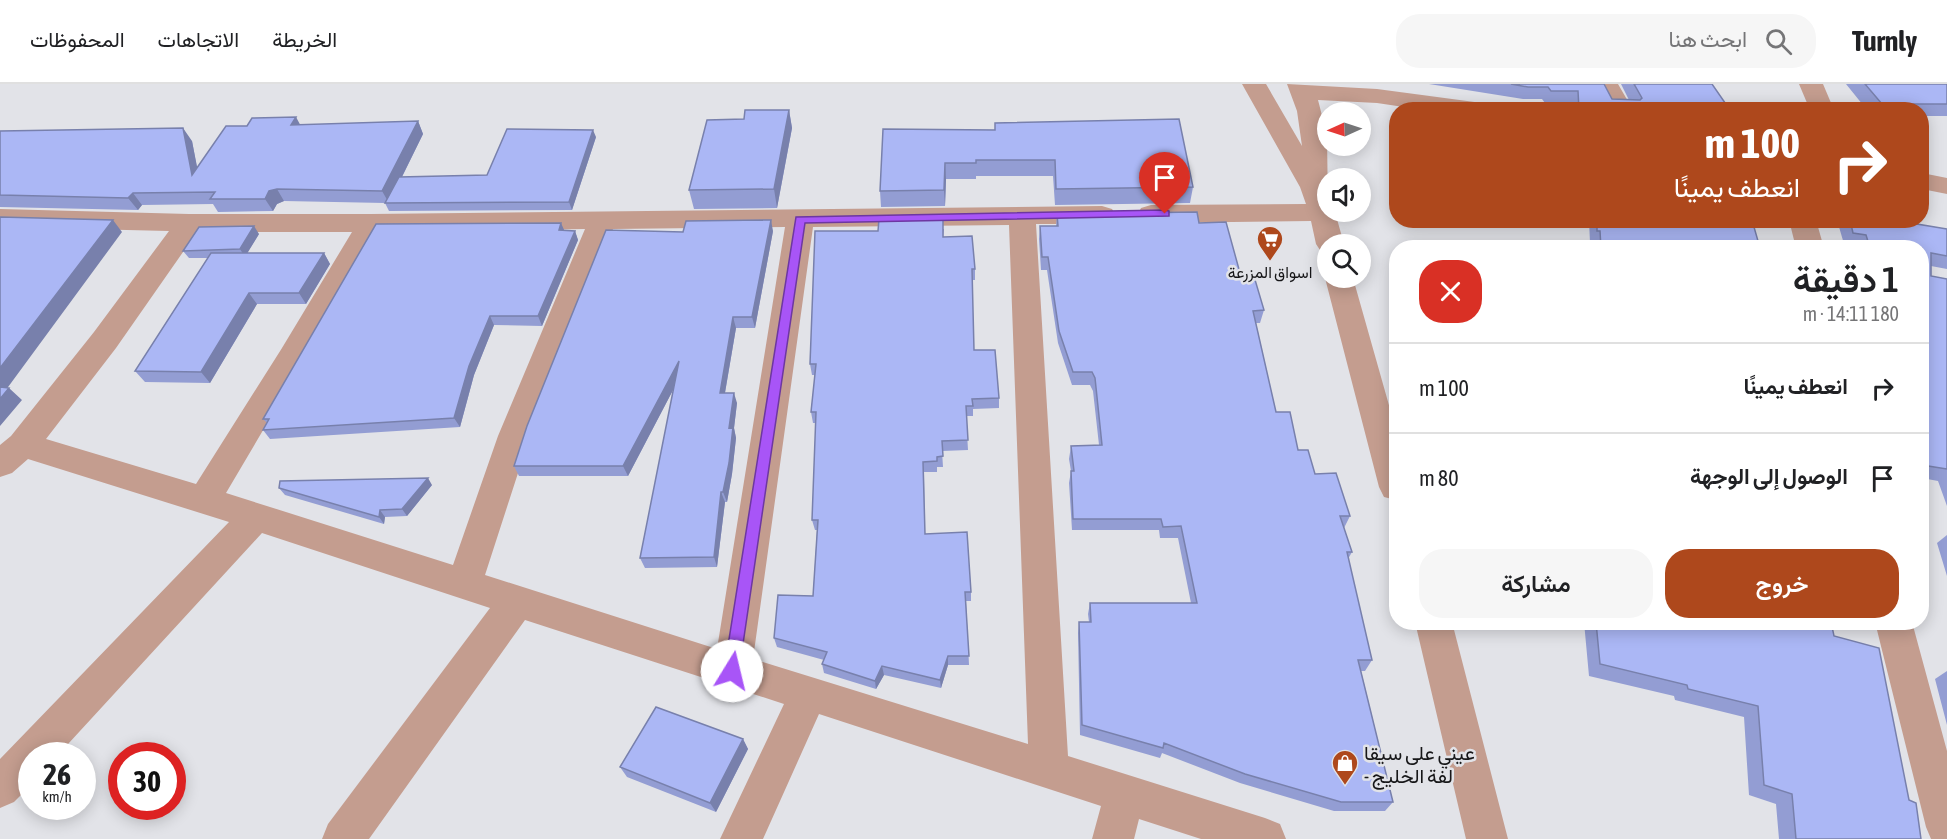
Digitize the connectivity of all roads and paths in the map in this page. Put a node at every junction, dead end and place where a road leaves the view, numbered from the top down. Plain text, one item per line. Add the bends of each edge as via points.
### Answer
1 (1254, 84) edge
2 (1606, 84) edge
3 (1811, 84) edge
4 (1301, 88) edge
5 (1422, 102) edge
6 (1616, 102) edge
7 (1819, 102) edge
8 (1929, 182) edge
9 (1947, 186) edge
10 (1313, 187) junction
11 (1317, 198) edge
12 (1317, 212) edge
13 (1022, 216) junction
14 (0, 218) edge
15 (603, 219) junction
16 (800, 220) junction
17 (189, 223) junction
18 (371, 224) junction
19 (1342, 288) edge
20 (11, 455) edge
21 (1389, 461) edge
22 (204, 500) junction
23 (256, 517) junction
24 (464, 584) junction
25 (517, 602) junction
26 (1435, 630) edge
27 (1895, 630) edge
28 (732, 671) junction
29 (809, 693) junction
30 (1049, 769) junction
31 (0, 788) edge
32 (1124, 795) junction
33 (1947, 827) edge
34 (343, 839) edge
35 (741, 839) edge
36 (1113, 839) edge
37 (1265, 839) edge
38 (1487, 839) edge

1 - 10 street
2 - 6 street
3 - 7 street
4 - 5 street
4 - 10 street via 1317,146
8 - 9 street
10 - 11 street
12 - 13 street
13 - 16 street
13 - 30 street
14 - 17 street
15 - 16 street
15 - 18 street
15 - 24 street via 514,436
16 - 28 street
17 - 18 street
17 - 20 street via 105,339
18 - 22 street
19 - 21 street
20 - 22 street
22 - 23 street
23 - 24 street
23 - 31 street
24 - 25 street
25 - 28 street
25 - 34 street
26 - 38 street
27 - 33 street
28 - 29 street
29 - 30 street
29 - 35 street
30 - 32 street
32 - 36 street
32 - 37 street

